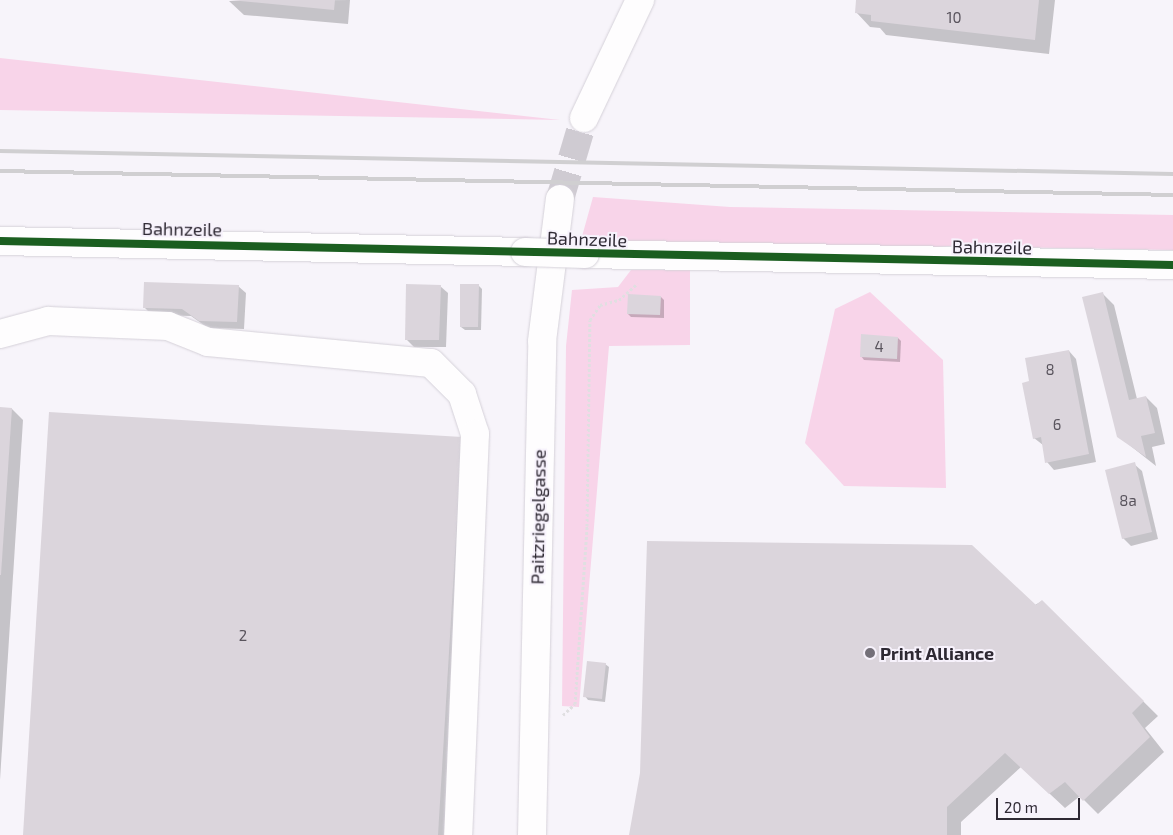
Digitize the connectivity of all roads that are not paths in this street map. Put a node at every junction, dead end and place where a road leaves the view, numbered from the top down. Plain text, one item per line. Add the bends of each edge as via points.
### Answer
1 (640, 0) edge
2 (584, 118) tunnel mouth
3 (560, 200) tunnel mouth
4 (0, 241) edge
5 (1173, 265) edge
6 (0, 334) edge
7 (458, 835) edge
8 (532, 835) edge

1 - 2 street
3 - 8 street, Paitzriegelgasse via 542,341
4 - 5 street, Bahnzeile, bridge
6 - 7 street via 48,321 168,326 208,342 432,363 462,394 475,434

